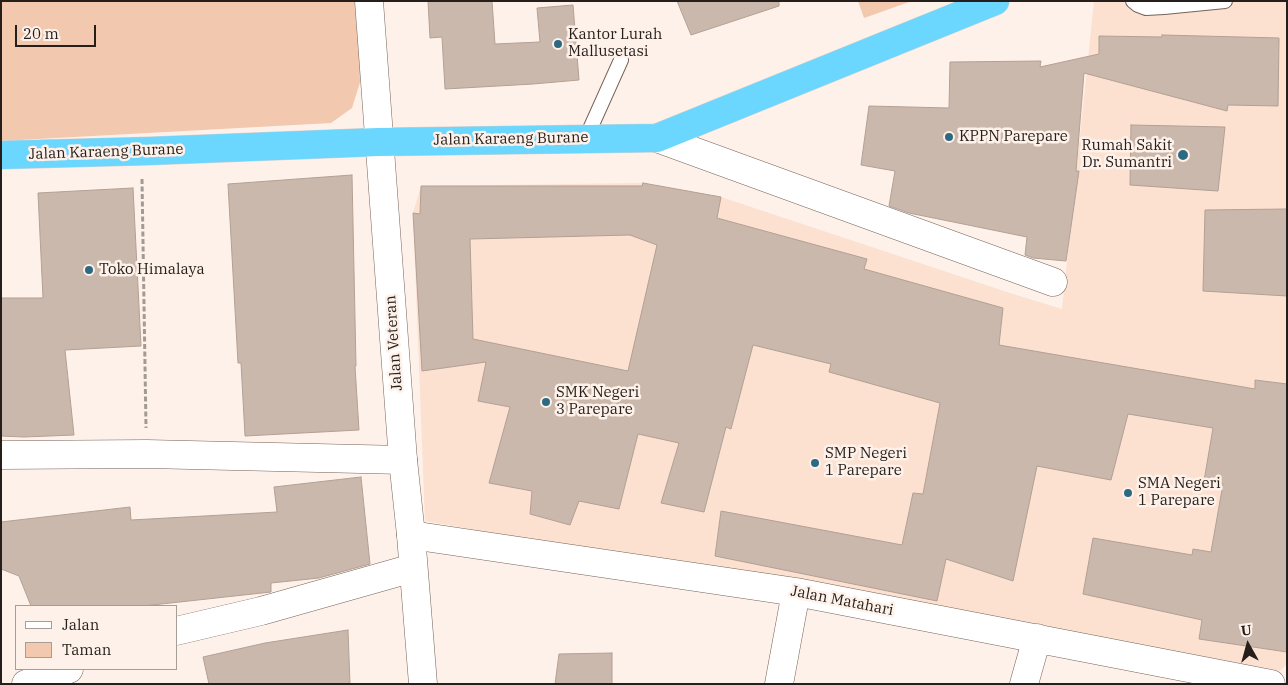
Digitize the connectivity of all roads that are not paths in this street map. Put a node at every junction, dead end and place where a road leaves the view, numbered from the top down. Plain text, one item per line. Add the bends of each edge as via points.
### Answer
1 (368, 1) edge
2 (995, 1) edge
3 (1133, 1) edge
4 (1225, 1) edge
5 (621, 60) dead end
6 (586, 138) junction
7 (657, 138) junction
8 (378, 142) junction
9 (1, 155) edge
10 (1053, 282) dead end
11 (1, 455) edge
12 (403, 460) junction
13 (411, 535) junction
14 (413, 568) junction
15 (796, 592) junction
16 (178, 631) edge
17 (1037, 638) junction
18 (66, 670) edge
19 (26, 684) edge
20 (423, 684) edge
21 (779, 684) edge
22 (1024, 684) edge
23 (1271, 684) edge

1 - 8 street, Jalan Veteran
2 - 7 highway, Jalan Karaeng Burane
3 - 4 lane via 1146,8
5 - 6 lane
6 - 7 highway, Jalan Karaeng Burane
6 - 8 highway, Jalan Karaeng Burane
7 - 10 street
8 - 9 highway, Jalan Karaeng Burane
8 - 12 street, Jalan Veteran
11 - 12 street via 147,454
12 - 13 street, Jalan Veteran
13 - 14 street, Jalan Veteran
13 - 15 street, Jalan Matahari
14 - 16 street
14 - 20 street, Jalan Veteran
15 - 17 street, Jalan Matahari
15 - 21 street
17 - 22 street
17 - 23 street, Jalan Matahari
18 - 19 street

